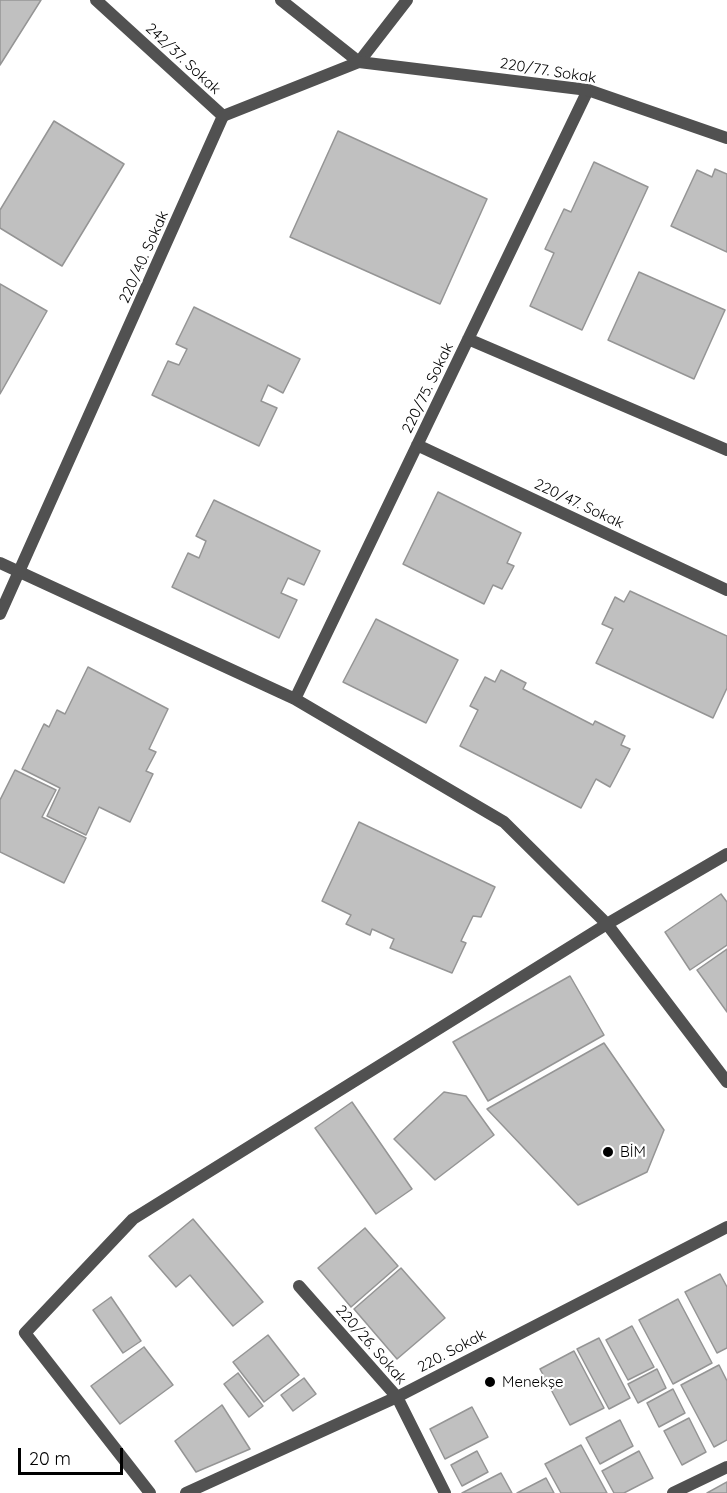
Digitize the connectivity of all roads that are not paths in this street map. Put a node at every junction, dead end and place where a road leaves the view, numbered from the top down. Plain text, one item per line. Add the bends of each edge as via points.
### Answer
1 (96, 0) edge
2 (281, 0) edge
3 (407, 0) edge
4 (359, 62) junction
5 (588, 90) junction
6 (223, 116) junction
7 (727, 138) edge
8 (468, 339) junction
9 (417, 445) junction
10 (727, 450) edge
11 (0, 563) edge
12 (19, 573) junction
13 (727, 590) edge
14 (0, 614) edge
15 (295, 699) junction
16 (727, 854) edge
17 (607, 924) junction
18 (727, 1082) edge
19 (727, 1227) edge
20 (299, 1286) dead end
21 (396, 1397) junction
22 (727, 1467) edge
23 (150, 1493) edge
24 (186, 1493) edge
25 (446, 1493) edge
26 (673, 1493) edge

1 - 6 street, 242/37. Sokak
2 - 4 street
3 - 4 street
4 - 5 street, 220/77. Sokak
4 - 6 street
5 - 7 street, 220/77. Sokak
5 - 8 street, 220/75. Sokak
6 - 12 street, 220/40. Sokak
8 - 9 street, 220/75. Sokak
8 - 10 street
9 - 13 street, 220/47. Sokak
9 - 15 street, 220/75. Sokak
11 - 12 street
12 - 14 street, 220/40. Sokak
12 - 15 street
15 - 17 street via 504,822
16 - 17 street
17 - 18 street
17 - 23 street via 133,1219 25,1333
19 - 21 street, 220. Sokak
20 - 21 street, 220/26. Sokak
21 - 24 street, 220. Sokak
21 - 25 street, 220/26. Sokak
22 - 26 street

